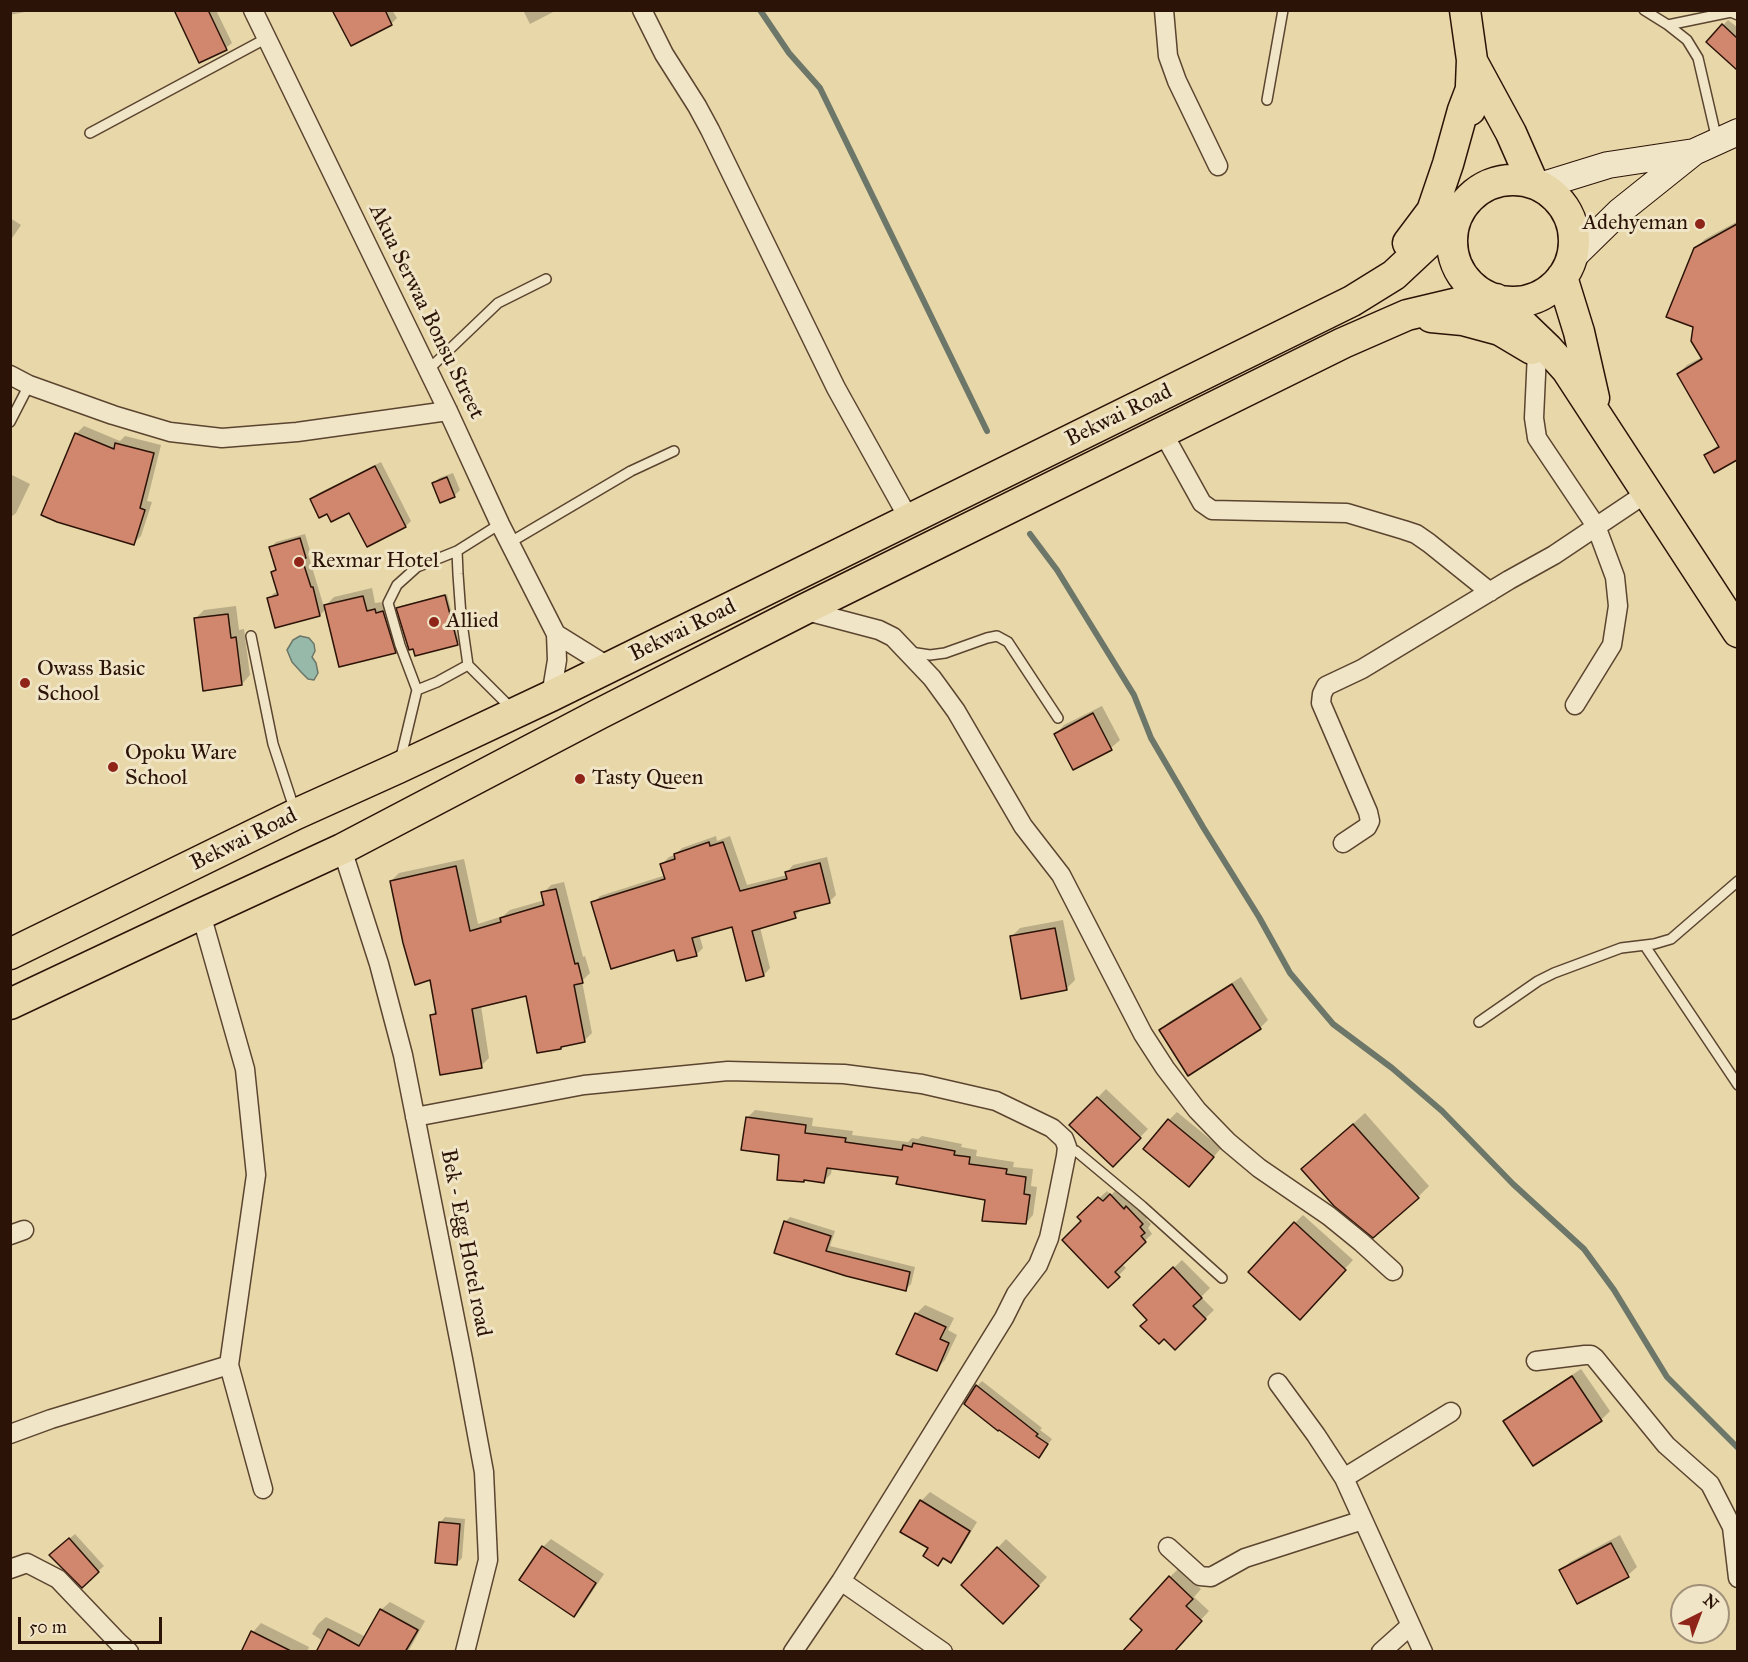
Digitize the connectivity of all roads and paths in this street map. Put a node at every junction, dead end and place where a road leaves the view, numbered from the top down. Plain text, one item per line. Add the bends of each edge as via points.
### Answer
1 (253, 10) edge
2 (642, 10) edge
3 (1164, 10) edge
4 (1283, 10) edge
5 (1465, 10) edge
6 (1644, 10) edge
7 (1737, 15) edge
8 (1668, 25) junction
9 (267, 38) junction
10 (1471, 75) junction
11 (1268, 100) dead end
12 (90, 133) dead end
13 (1727, 137) edge
14 (1694, 152) junction
15 (1218, 166) dead end
16 (1536, 184) junction
17 (1458, 214) junction
18 (1567, 268) junction
19 (546, 279) dead end
20 (1491, 297) junction
21 (1352, 302) junction
22 (1407, 315) junction
23 (1537, 353) junction
24 (428, 370) junction
25 (10, 375) edge
26 (29, 385) junction
27 (1593, 407) junction
28 (448, 411) junction
29 (10, 422) edge
30 (1162, 431) junction
31 (674, 451) dead end
32 (1647, 492) junction
33 (909, 519) junction
34 (500, 524) junction
35 (1596, 526) junction
36 (509, 543) junction
37 (457, 551) junction
38 (1490, 592) junction
39 (803, 610) junction
40 (1737, 632) edge
41 (556, 634) junction
42 (251, 636) dead end
43 (908, 652) junction
44 (468, 665) junction
45 (609, 667) junction
46 (417, 690) junction
47 (551, 696) junction
48 (1575, 705) dead end
49 (515, 712) junction
50 (1058, 718) dead end
51 (398, 768) junction
52 (296, 814) junction
53 (1343, 843) dead end
54 (342, 849) junction
55 (1737, 881) edge
56 (132, 895) junction
57 (201, 914) junction
58 (153, 937) junction
59 (1645, 946) junction
60 (10, 954) edge
61 (10, 1004) edge
62 (1479, 1022) dead end
63 (1737, 1085) edge
64 (415, 1117) junction
65 (1067, 1147) junction
66 (1393, 1271) dead end
67 (1222, 1278) dead end
68 (1536, 1361) dead end
69 (229, 1365) junction
70 (1278, 1383) dead end
71 (1451, 1412) dead end
72 (10, 1434) edge
73 (1344, 1478) junction
74 (264, 1489) dead end
75 (1363, 1520) junction
76 (1168, 1547) dead end
77 (10, 1569) edge
78 (1737, 1578) edge
79 (841, 1581) junction
80 (1410, 1626) junction
81 (129, 1652) edge
82 (465, 1652) edge
83 (793, 1652) edge
84 (944, 1652) edge
85 (1381, 1652) edge
86 (1423, 1652) edge

1 - 9 street, Akua Serwaa Bonsu Street
2 - 33 street via 697,106 836,388
3 - 15 street via 1168,56
4 - 11 lane
5 - 10 highway
6 - 8 lane
7 - 8 lane via 1731,12
8 - 13 lane via 1687,40 1698,58
9 - 12 lane
9 - 24 street, Akua Serwaa Bonsu Street
10 - 16 highway via 1511,133
10 - 17 highway via 1470,132
10 - 21 highway via 1432,211
13 - 14 main road
14 - 16 main road via 1608,165
14 - 18 main road via 1619,212
16 - 17 highway via 1512,180 1491,184 1472,195
16 - 18 highway via 1554,196 1572,225 1574,242
17 - 20 highway via 1452,235 1460,271 1471,285
17 - 21 highway via 1394,275
18 - 20 highway via 1544,294 1520,302
18 - 27 highway
19 - 24 lane via 498,303
20 - 22 highway, Bekwai Road
20 - 27 highway via 1560,361
21 - 33 highway, Bekwai Road
22 - 23 highway via 1463,320 1500,330
22 - 30 highway, Bekwai Road
23 - 27 highway
23 - 35 street via 1537,438
24 - 28 street, Akua Serwaa Bonsu Street
25 - 26 street
26 - 28 street via 170,432 222,438
26 - 29 lane
27 - 32 highway
28 - 34 street, Akua Serwaa Bonsu Street
30 - 38 street via 1202,503 1212,510 1347,513 1416,534
30 - 39 highway, Bekwai Road
31 - 36 lane via 631,471
32 - 35 street
32 - 40 highway
33 - 45 highway, Bekwai Road
34 - 36 street, Akua Serwaa Bonsu Street
34 - 37 lane
35 - 38 street
35 - 48 street via 1615,577 1618,606 1612,645
36 - 41 street, Akua Serwaa Bonsu Street
37 - 44 lane
37 - 46 lane via 417,567 397,585 388,603
38 - 53 street via 1362,669 1326,686 1321,703 1370,821
39 - 43 street via 879,630
39 - 54 highway, Bekwai Road
41 - 45 street
41 - 47 street via 557,660
42 - 52 lane via 273,744
43 - 50 lane via 945,653 997,636 1008,642
43 - 66 street via 956,711 1023,826 1061,875 1143,1034 1197,1110 1259,1168 1329,1216
44 - 46 lane
44 - 49 lane
45 - 47 highway, Bekwai Road
46 - 51 lane
47 - 49 highway, Bekwai Road
49 - 51 highway, Bekwai Road
51 - 52 highway, Bekwai Road
52 - 56 highway, Bekwai Road
54 - 57 highway, Bekwai Road
54 - 64 street, Bek - Egg Hotel road via 379,964
55 - 59 lane via 1671,939
56 - 58 highway
56 - 60 highway, Bekwai Road
57 - 58 highway, Bekwai Road
57 - 69 street via 245,1069 256,1175
58 - 61 highway, Bekwai Road
59 - 62 lane via 1621,948 1554,973
59 - 63 lane
64 - 65 street via 584,1085 728,1071 844,1074 922,1084 996,1101 1052,1128
64 - 82 street, Bek - Egg Hotel road via 484,1473 488,1560
65 - 67 lane via 1125,1192
65 - 79 street via 1049,1238 1038,1265 1016,1294
68 - 78 street via 1585,1354 1595,1358 1666,1445 1710,1484 1731,1527
69 - 72 street
69 - 74 street
70 - 73 street
71 - 73 street
73 - 75 street
75 - 76 street via 1245,1558 1211,1576 1200,1576
75 - 80 street
77 - 81 street via 27,1563 58,1579
79 - 83 street
79 - 84 street
80 - 85 street
80 - 86 street

